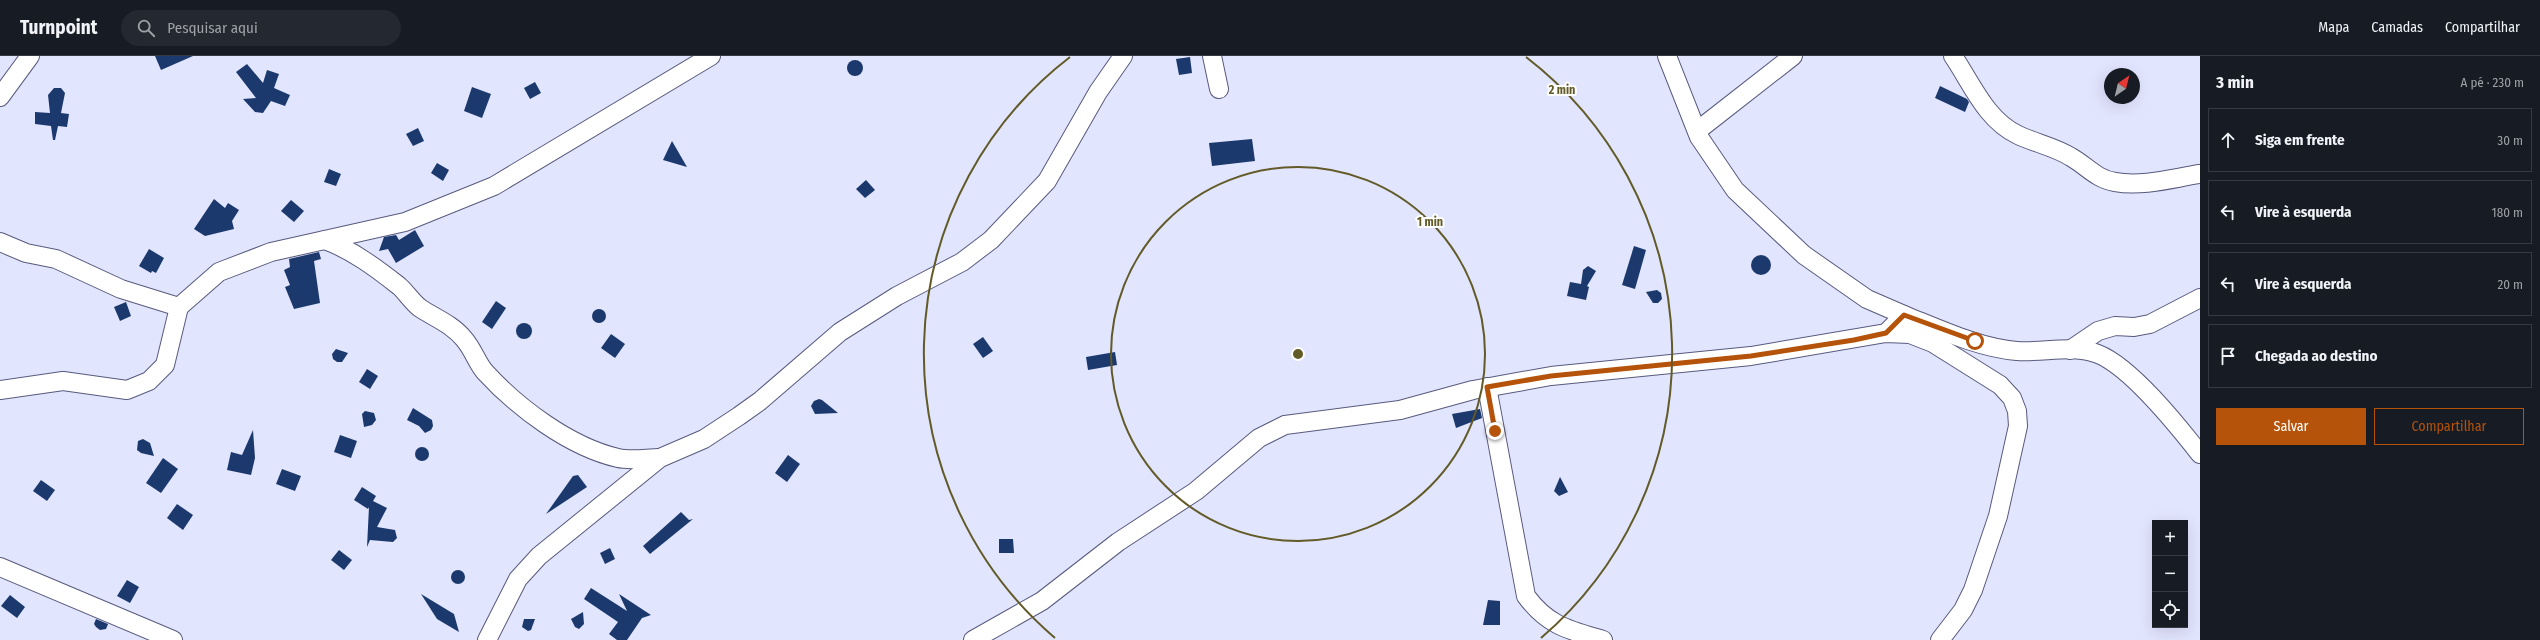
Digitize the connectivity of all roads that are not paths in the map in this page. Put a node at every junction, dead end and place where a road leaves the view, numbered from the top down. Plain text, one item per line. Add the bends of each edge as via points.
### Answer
1 (30, 56) edge
2 (711, 56) edge
3 (1123, 56) edge
4 (1212, 56) edge
5 (1667, 56) edge
6 (1793, 56) edge
7 (1953, 56) edge
8 (1219, 89) dead end
9 (0, 97) edge
10 (1697, 131) junction
11 (2200, 174) edge
12 (325, 240) junction
13 (0, 242) edge
14 (2200, 298) edge
15 (179, 306) junction
16 (1904, 315) junction
17 (1886, 333) junction
18 (2070, 350) junction
19 (1487, 387) junction
20 (0, 390) edge
21 (2200, 454) edge
22 (660, 458) junction
23 (0, 567) edge
24 (173, 640) edge
25 (487, 640) edge
26 (973, 640) edge
27 (1603, 640) edge
28 (1940, 640) edge

1 - 9 street
2 - 12 street via 494,186 405,222
3 - 22 street via 1098,92 1047,181 991,240 962,262 898,296 840,332 760,401 733,420 704,439
4 - 8 street
5 - 10 street
6 - 10 street
7 - 11 street via 1990,113 2002,125 2018,135 2072,157 2090,172 2115,182 2149,183
10 - 16 street via 1720,172 1735,190 1804,255 1867,299
12 - 15 street via 271,252 219,272
12 - 22 street via 341,246 377,269 400,287 419,307 451,326 464,338 484,371 531,413 559,432 587,449 620,458
13 - 15 street via 26,253 56,259 120,289
14 - 18 street via 2150,324 2134,327 2115,326 2098,331
15 - 20 street via 165,365 149,381 127,390 63,381
16 - 17 street
16 - 18 street via 1948,333 2002,348 2017,351
17 - 19 street via 1751,356 1551,376
17 - 28 street via 1910,334 1933,343 1966,362 2000,385 2012,398 2017,411 2018,426 1998,516 1982,565 1963,610
18 - 21 street via 2085,350 2113,362 2177,425
19 - 26 street via 1400,410 1285,425 1274,429 1259,438 1196,491 1118,542 1042,601
19 - 27 street via 1526,596 1544,618 1565,629
22 - 25 street via 539,556 518,579
23 - 24 street

